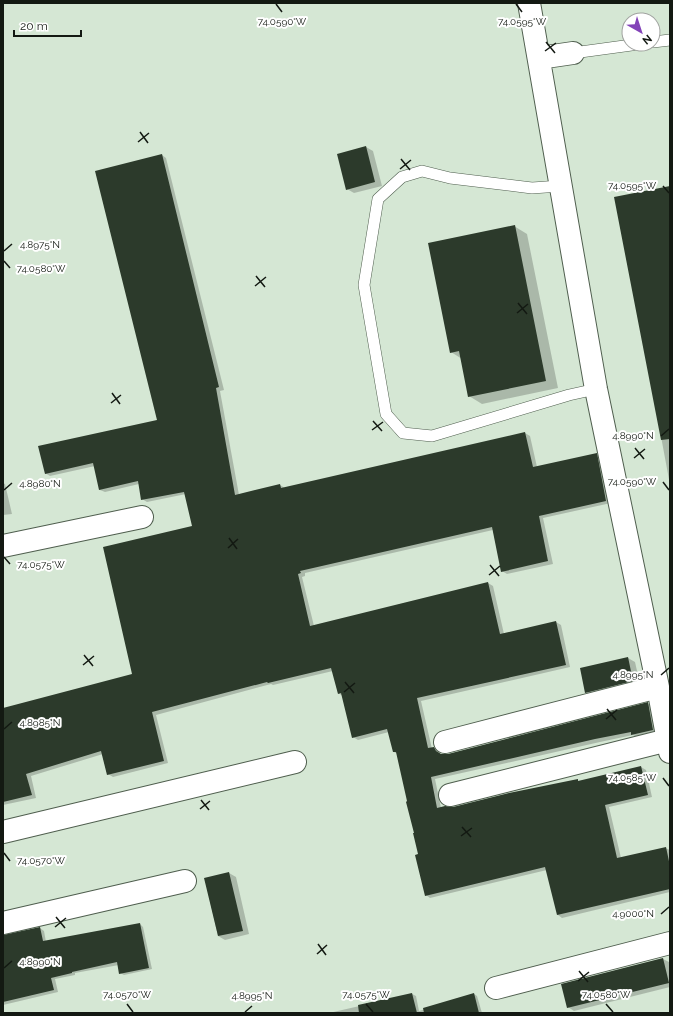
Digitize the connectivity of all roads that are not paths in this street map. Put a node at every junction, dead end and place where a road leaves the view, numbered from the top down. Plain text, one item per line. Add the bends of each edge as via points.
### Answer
1 (529, 3) edge
2 (621, 46) edge
3 (573, 53) joint
4 (539, 58) junction
5 (560, 186) junction
6 (596, 389) junction
7 (142, 517) dead end
8 (3, 546) edge
9 (658, 687) junction
10 (445, 742) dead end
11 (669, 746) edge
12 (295, 762) dead end
13 (450, 795) dead end
14 (3, 832) edge
15 (185, 881) dead end
16 (3, 923) edge
17 (670, 943) edge
18 (496, 988) dead end

1 - 4 street
2 - 3 lane
3 - 4 street
4 - 5 street
5 - 6 street
5 - 6 lane via 532,188 450,178 422,171 402,177 378,199 364,285 386,414 403,433 432,436
6 - 9 street
7 - 8 street
9 - 10 street
9 - 11 street
11 - 13 street
12 - 14 street
15 - 16 street
17 - 18 street

